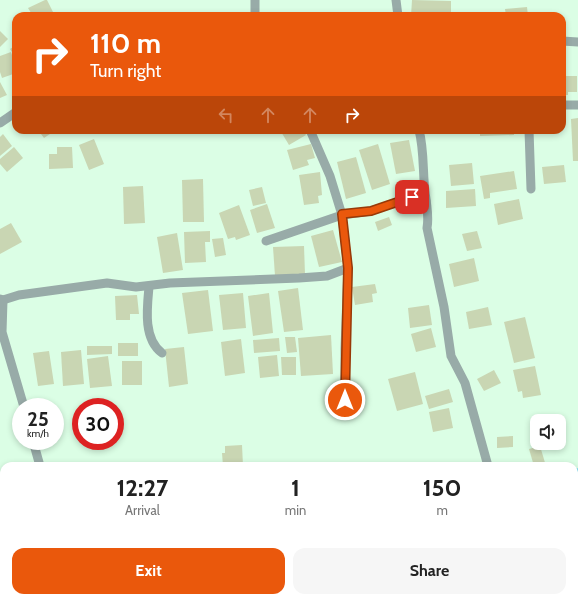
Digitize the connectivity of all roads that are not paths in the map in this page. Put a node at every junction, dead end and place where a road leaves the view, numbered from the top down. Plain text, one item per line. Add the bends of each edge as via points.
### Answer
1 (255, 0) edge
2 (396, 0) edge
3 (255, 12) edge
4 (398, 12) edge
5 (566, 40) edge
6 (578, 42) edge
7 (566, 105) edge
8 (578, 105) edge
9 (12, 115) edge
10 (0, 123) edge
11 (312, 134) edge
12 (420, 134) edge
13 (529, 134) edge
14 (531, 189) dead end
15 (426, 201) junction
16 (342, 214) junction
17 (266, 241) dead end
18 (348, 268) junction
19 (149, 287) junction
20 (2, 299) edge
21 (162, 353) dead end
22 (21, 398) edge
23 (345, 400) dead end
24 (36, 450) edge
25 (39, 462) edge
26 (487, 462) edge

1 - 3 street
2 - 4 street
5 - 6 street
7 - 8 street
9 - 10 street
11 - 16 street via 330,176
12 - 15 street
13 - 14 street
15 - 16 street via 412,197 371,211
15 - 26 street via 429,216 427,228 444,307 451,356 465,383
16 - 17 street
16 - 18 street
18 - 19 street via 327,276 170,283
18 - 23 street
19 - 20 street via 136,288 107,282
19 - 21 street via 146,308 151,340
20 - 22 street via 2,332
24 - 25 street

